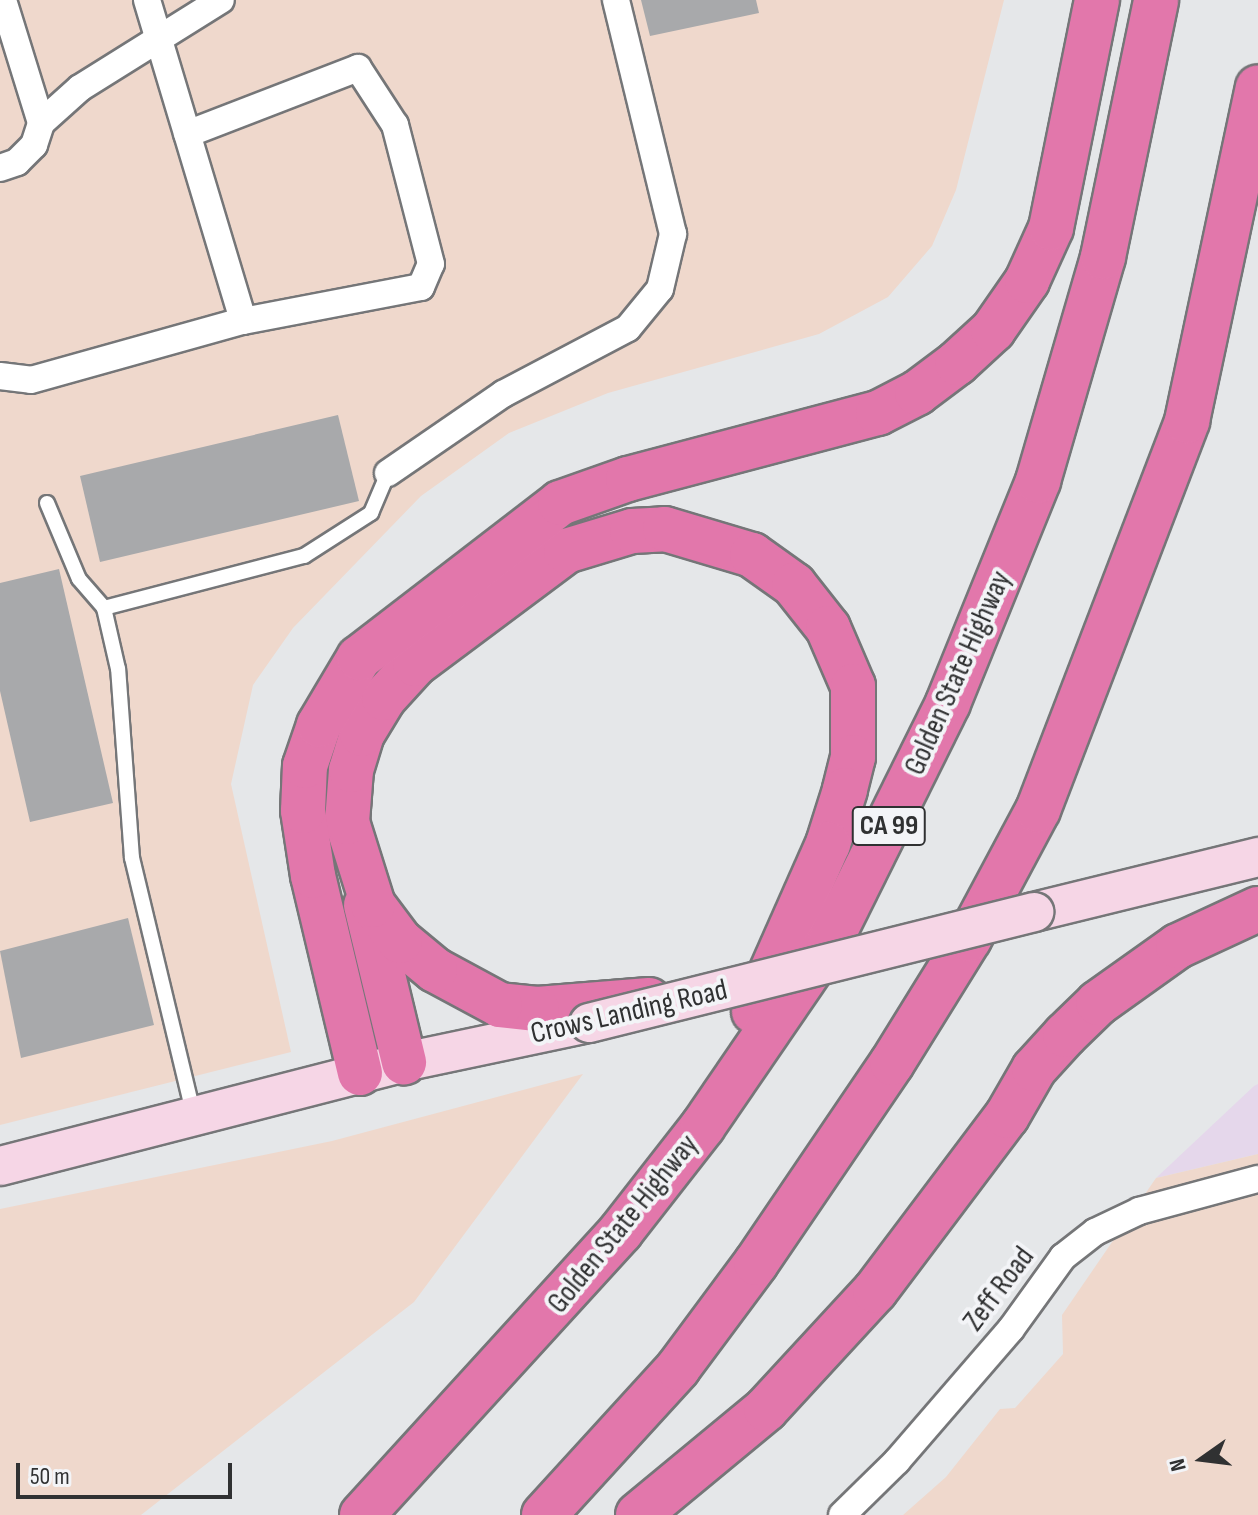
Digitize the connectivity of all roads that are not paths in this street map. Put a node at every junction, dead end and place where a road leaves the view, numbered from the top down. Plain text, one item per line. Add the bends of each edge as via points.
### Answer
1 (3, 0) edge
2 (147, 0) edge
3 (221, 0) edge
4 (616, 0) edge
5 (1097, 0) edge
6 (1156, 0) edge
7 (158, 38) junction
8 (1258, 87) edge
9 (41, 123) junction
10 (187, 134) junction
11 (0, 168) edge
12 (243, 321) junction
13 (0, 376) edge
14 (388, 473) joint
15 (47, 503) dead end
16 (104, 608) junction
17 (1258, 857) edge
18 (358, 868) junction
19 (1258, 909) edge
20 (693, 997) joint
21 (588, 1013) junction
22 (404, 1062) junction
23 (360, 1073) junction
24 (194, 1116) junction
25 (703, 1126) junction
26 (0, 1166) edge
27 (1258, 1179) edge
28 (362, 1515) edge
29 (544, 1515) edge
30 (638, 1515) edge
31 (842, 1515) edge

1 - 9 street
2 - 7 street
3 - 7 street
4 - 14 street via 673,234 660,289 628,328 503,394
5 - 23 highway via 1051,228 1019,293 993,330 957,363 878,413 628,479 560,503 359,658 319,725 305,766 303,811 313,876
6 - 25 highway, Golden State Highway / CA 99 via 1130,146 1079,350 995,593 904,797 831,939
7 - 9 street via 80,88
7 - 10 street
8 - 29 highway via 1187,421 1038,810 969,939 892,1063 756,1263 678,1368
9 - 11 street via 34,145 17,162
10 - 12 street
10 - 12 street via 358,68 395,125 431,264 421,287
12 - 13 street via 31,380
14 - 16 lane via 371,513 304,556
15 - 16 lane via 79,579
16 - 24 lane via 118,669 132,858
17 - 20 main road, Crows Landing Road, bridge
18 - 21 highway via 373,905 400,941 435,970 500,1005
18 - 22 highway
18 - 25 highway via 347,822 351,770 362,734 384,698 415,664 531,573 566,551 632,531 665,529 752,555 794,585 812,604 842,655 853,686 853,757 828,844
19 - 30 highway via 1178,946 1076,1024 1034,1069 1007,1116 875,1291 766,1409
20 - 21 highway, bridge
21 - 22 main road, Crows Landing Road
22 - 23 main road, Crows Landing Road
23 - 24 main road, Crows Landing Road
24 - 26 main road, Crows Landing Road
25 - 28 highway, Golden State Highway / CA 99 via 558,1305
27 - 31 street, Zeff Road via 1139,1211 1095,1232 1063,1257 1001,1341 897,1461

